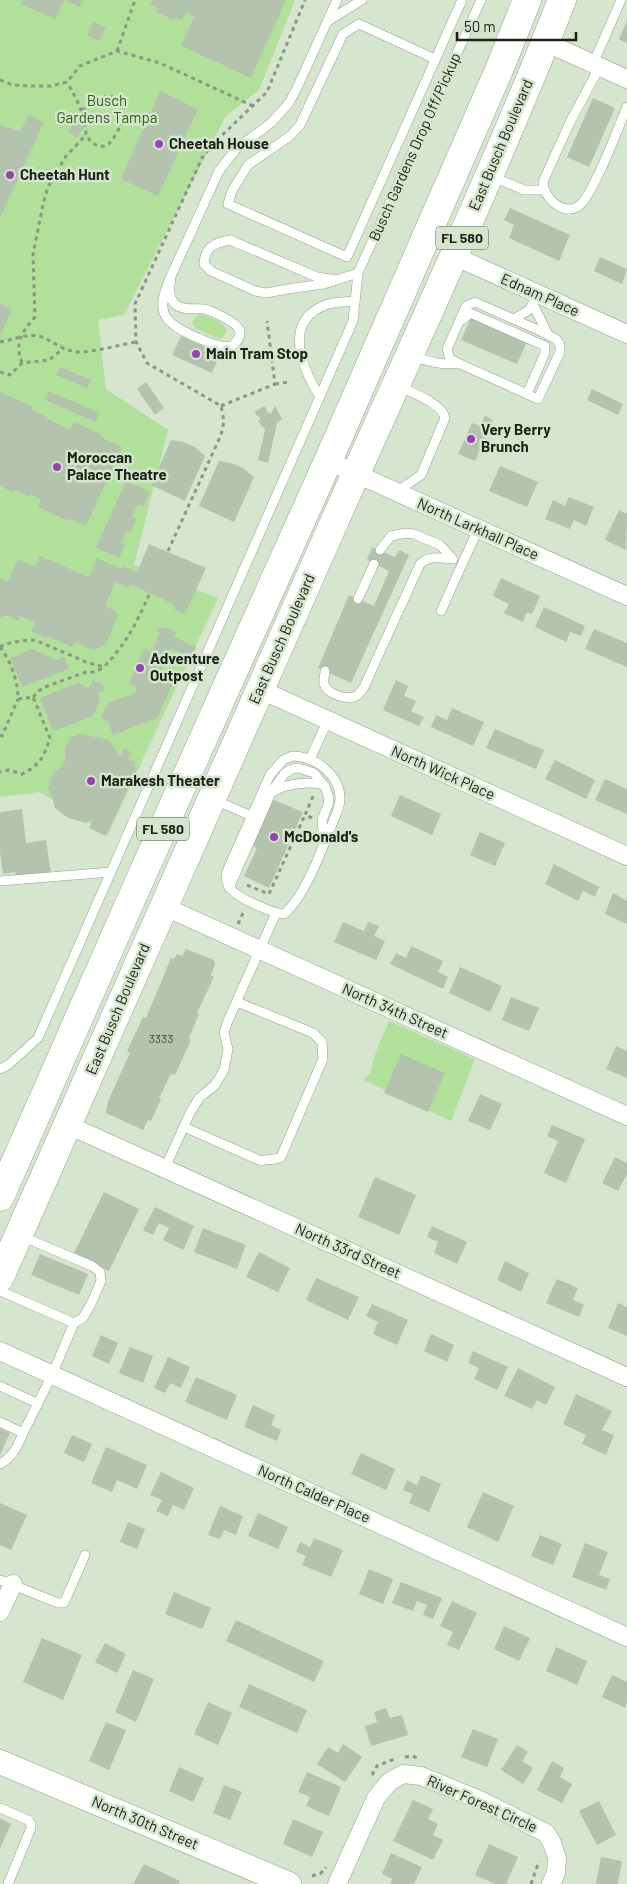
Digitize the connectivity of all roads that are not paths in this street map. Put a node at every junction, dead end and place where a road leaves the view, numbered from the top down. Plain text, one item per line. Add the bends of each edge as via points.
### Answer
1 (337, 0) edge
2 (362, 0) edge
3 (462, 0) edge
4 (481, 0) edge
5 (527, 0) edge
6 (545, 0) edge
7 (562, 0) edge
8 (621, 0) edge
9 (327, 21) junction
10 (546, 42) junction
11 (436, 60) junction
12 (597, 65) junction
13 (499, 70) junction
14 (627, 79) edge
15 (627, 107) edge
16 (489, 175) junction
17 (543, 190) junction
18 (454, 256) junction
19 (358, 273) junction
20 (171, 276) junction
21 (337, 280) junction
22 (535, 299) junction
23 (355, 301) junction
24 (514, 319) junction
25 (457, 326) junction
26 (627, 334) edge
27 (548, 335) junction
28 (409, 355) junction
29 (458, 363) junction
30 (395, 385) junction
31 (527, 394) junction
32 (320, 397) junction
33 (328, 461) junction
34 (355, 474) junction
35 (396, 492) junction
36 (478, 529) junction
37 (380, 550) dead end
38 (453, 559) junction
39 (463, 563) junction
40 (374, 564) dead end
41 (627, 596) edge
42 (358, 599) dead end
43 (441, 611) dead end
44 (325, 671) dead end
45 (259, 690) junction
46 (328, 720) junction
47 (201, 743) junction
48 (310, 759) junction
49 (322, 785) junction
50 (272, 794) junction
51 (211, 798) junction
52 (251, 816) junction
53 (324, 841) junction
54 (627, 856) edge
55 (111, 872) junction
56 (0, 881) edge
57 (229, 888) junction
58 (163, 906) junction
59 (276, 913) junction
60 (260, 950) junction
61 (237, 1002) junction
62 (0, 1069) edge
63 (627, 1116) edge
64 (68, 1125) junction
65 (184, 1128) junction
66 (13, 1167) junction
67 (165, 1168) junction
68 (0, 1197) edge
69 (0, 1203) edge
70 (19, 1234) junction
71 (0, 1277) edge
72 (0, 1291) edge
73 (74, 1323) junction
74 (0, 1351) edge
75 (52, 1375) junction
76 (627, 1377) edge
77 (0, 1386) edge
78 (37, 1403) junction
79 (0, 1422) edge
80 (23, 1433) junction
81 (0, 1464) edge
82 (85, 1555) dead end
83 (6, 1582) edge
84 (0, 1612) edge
85 (627, 1637) edge
86 (0, 1762) edge
87 (0, 1808) edge
88 (8, 1884) edge
89 (289, 1884) edge
90 (337, 1884) edge
91 (551, 1884) edge

1 - 9 lane
2 - 9 lane
3 - 11 lane
4 - 19 lane, Busch Gardens Drop Off/Pickup
5 - 13 main road, East Busch Boulevard / FL 580
6 - 10 main road via 541,10
7 - 10 main road, East Busch Boulevard / FL 580
8 - 12 lane
9 - 20 lane via 289,103 218,170
10 - 12 street
10 - 16 main road, East Busch Boulevard / FL 580
11 - 11 lane via 358,24 343,34 300,124 290,136 248,166 232,191 228,204 347,257
12 - 14 street
12 - 17 lane via 543,182
13 - 18 main road via 507,82 508,96 452,227
13 - 33 main road, East Busch Boulevard / FL 580
15 - 17 lane via 590,193 578,207 569,209 551,202
16 - 17 lane via 524,190
16 - 18 main road, East Busch Boulevard / FL 580
18 - 22 street, Ednam Place
18 - 28 main road, East Busch Boulevard / FL 580
19 - 21 lane
19 - 23 lane, Busch Gardens Drop Off/Pickup
20 - 20 lane via 164,291 163,304 168,322 217,346 232,346 239,337 232,321 206,309 190,310 175,304 170,297
21 - 21 lane via 317,277 230,240 216,242 205,257 204,264 211,271 260,292
22 - 24 lane via 529,310
22 - 26 street, Ednam Place
22 - 27 lane
23 - 32 lane, Busch Gardens Drop Off/Pickup via 353,321
23 - 32 lane via 319,308 310,314 299,336 302,362
24 - 25 lane via 475,302 466,306
24 - 27 lane
25 - 29 lane via 447,349 450,358
25 - 31 lane via 470,313 545,346
27 - 31 lane via 556,339 560,352 538,399
28 - 29 lane via 433,363
28 - 30 main road, East Busch Boulevard / FL 580
29 - 31 lane
30 - 34 main road, East Busch Boulevard / FL 580
30 - 35 lane via 434,404 446,418 421,475
32 - 55 lane, Busch Gardens Drop Off/Pickup
33 - 34 street, North Larkhall Place
33 - 47 main road, East Busch Boulevard / FL 580
34 - 35 street, North Larkhall Place
34 - 45 main road, East Busch Boulevard / FL 580
35 - 36 street, North Larkhall Place
36 - 39 lane
36 - 41 street, North Larkhall Place
37 - 38 lane via 391,536 414,534 440,545
38 - 39 lane
38 - 44 lane via 431,557 420,564 358,696 344,698 329,691 324,684
39 - 43 lane
40 - 42 lane
45 - 46 street, North Wick Place
45 - 51 main road, East Busch Boulevard / FL 580
46 - 48 lane
46 - 54 street, North Wick Place
47 - 58 main road via 168,846 162,876
47 - 66 main road, East Busch Boulevard / FL 580
48 - 52 lane via 292,756 276,768
48 - 53 lane via 331,775 338,788 337,812
49 - 50 lane via 313,782 280,787
49 - 50 lane via 314,773 292,769 285,773
49 - 53 lane via 329,798 322,822
50 - 57 lane
51 - 52 lane
51 - 58 main road, East Busch Boulevard / FL 580
52 - 57 lane via 228,868
53 - 59 lane via 292,907 284,914
55 - 56 lane
55 - 62 lane, Busch Gardens Drop Off/Pickup via 38,1038
57 - 59 lane
58 - 60 street, North 34th Street
58 - 64 main road, East Busch Boulevard / FL 580
59 - 60 lane
60 - 61 lane
60 - 63 street, North 34th Street
61 - 65 lane via 224,1033 228,1049 224,1070 215,1085 199,1098
61 - 65 lane via 313,1033 322,1042 323,1060 281,1157 276,1160 261,1160
64 - 67 street, North 33rd Street
64 - 70 main road, East Busch Boulevard / FL 580
65 - 67 lane
66 - 68 main road, East Busch Boulevard / FL 580
66 - 69 main road
67 - 76 street, North 33rd Street
70 - 71 main road, East Busch Boulevard / FL 580
70 - 73 lane via 100,1272 101,1281 92,1302 82,1318
72 - 73 lane
73 - 75 lane
74 - 75 street, North Calder Place
75 - 78 lane
75 - 85 street, North Calder Place
77 - 78 lane
78 - 80 lane
79 - 80 lane
80 - 81 lane via 10,1457
82 - 83 lane via 64,1603
83 - 84 street
86 - 89 street, North 30th Street
87 - 88 lane via 31,1824
90 - 91 street, River Forest Circle via 376,1798 389,1782 403,1774 421,1776 482,1801 546,1833 557,1858

